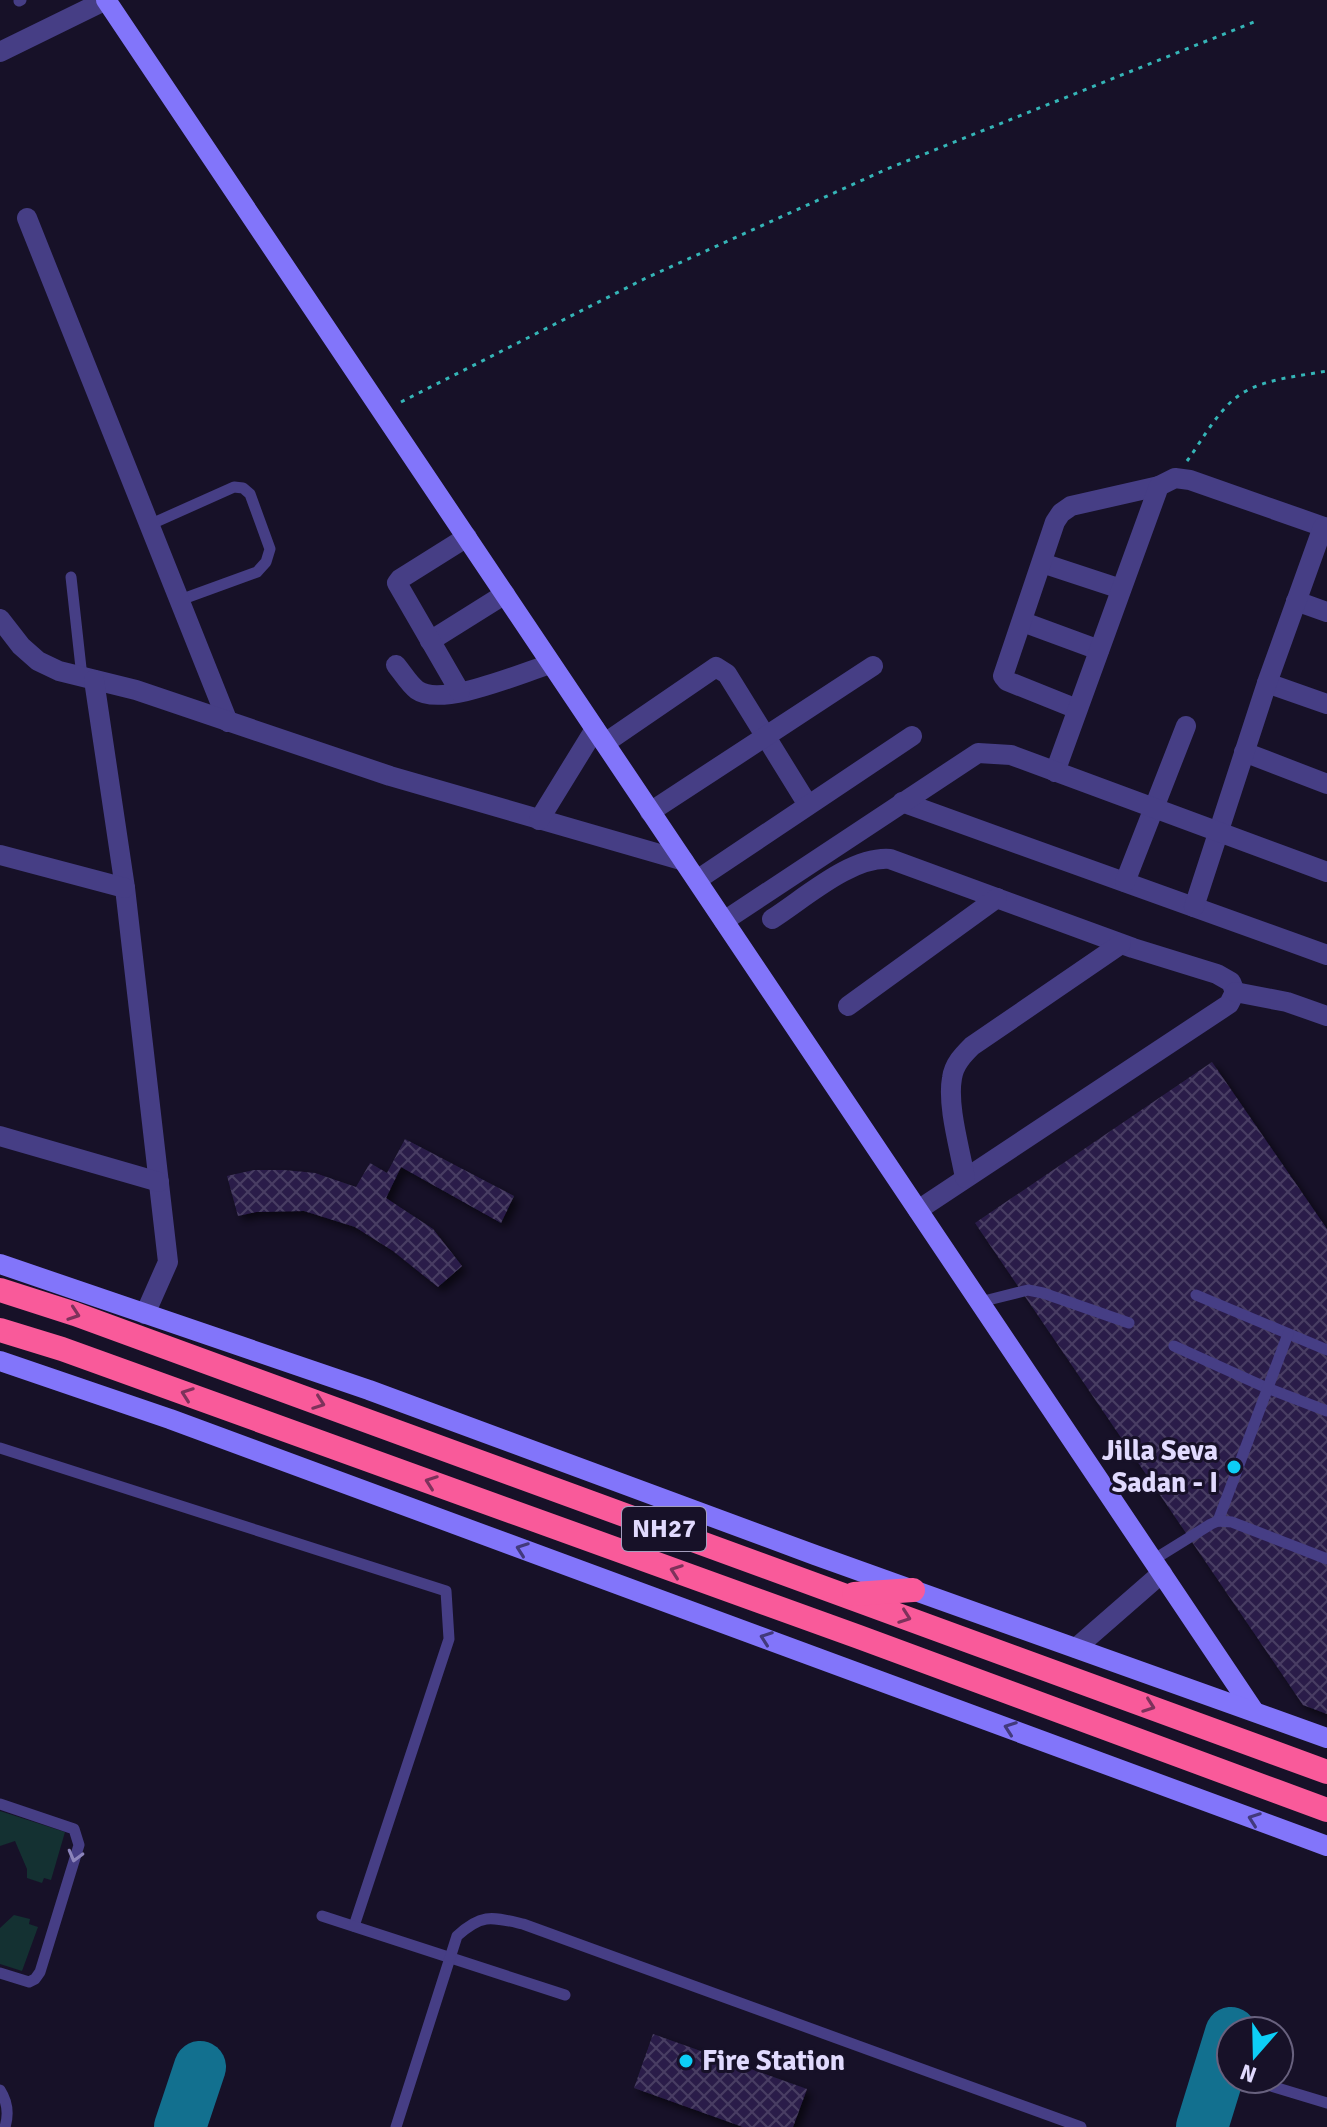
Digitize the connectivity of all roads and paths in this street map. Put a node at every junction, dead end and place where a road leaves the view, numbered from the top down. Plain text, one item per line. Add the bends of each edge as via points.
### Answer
1 (106, 0) edge
2 (1259, 20) dead end
3 (0, 52) edge
4 (27, 218) dead end
5 (1327, 371) edge
6 (382, 411) junction
7 (1167, 482) junction
8 (149, 525) junction
9 (1325, 528) edge
10 (467, 537) junction
11 (1042, 563) junction
12 (71, 577) dead end
13 (1121, 589) junction
14 (505, 594) junction
15 (180, 600) junction
16 (1296, 601) junction
17 (1327, 612) edge
18 (0, 619) edge
19 (1023, 622) junction
20 (430, 641) junction
21 (1099, 650) junction
22 (551, 664) junction
23 (396, 665) dead end
24 (873, 666) dead end
25 (88, 679) junction
26 (1267, 683) junction
27 (460, 692) junction
28 (1327, 704) edge
29 (1077, 709) junction
30 (228, 722) junction
31 (1186, 726) dead end
32 (600, 736) junction
33 (766, 736) junction
34 (912, 736) dead end
35 (1244, 752) junction
36 (1055, 772) junction
37 (1327, 784) edge
38 (902, 802) junction
39 (808, 805) junction
40 (1155, 808) junction
41 (650, 812) junction
42 (539, 820) junction
43 (1218, 832) junction
44 (0, 855) edge
45 (684, 861) junction
46 (1327, 872) edge
47 (697, 880) junction
48 (1125, 882) junction
49 (125, 888) junction
50 (997, 898) junction
51 (1194, 907) junction
52 (772, 919) dead end
53 (724, 921) junction
54 (1121, 944) junction
55 (1327, 955) edge
56 (1235, 992) junction
57 (848, 1006) dead end
58 (1327, 1016) edge
59 (0, 1136) edge
60 (965, 1178) junction
61 (159, 1182) junction
62 (918, 1210) junction
63 (0, 1264) edge
64 (0, 1290) edge
65 (1196, 1295) dead end
66 (980, 1302) junction
67 (145, 1314) junction
68 (1129, 1323) dead end
69 (0, 1330) edge
70 (1288, 1334) junction
71 (1174, 1346) dead end
72 (1327, 1350) edge
73 (0, 1361) edge
74 (1267, 1388) junction
75 (1327, 1411) edge
76 (0, 1448) edge
77 (1218, 1521) junction
78 (1327, 1559) edge
79 (1158, 1567) junction
80 (913, 1590) junction
81 (844, 1595) junction
82 (1076, 1648) junction
83 (1254, 1711) junction
84 (1327, 1738) edge
85 (1327, 1772) edge
86 (0, 1804) edge
87 (1327, 1810) edge
88 (1327, 1846) edge
89 (322, 1916) dead end
90 (354, 1926) junction
91 (450, 1957) junction
92 (0, 1973) edge
93 (565, 1995) dead end
94 (0, 2090) edge
95 (1295, 2093) edge
96 (1327, 2103) edge
97 (5, 2127) edge
98 (396, 2127) edge
99 (1081, 2127) edge

1 - 3 street
1 - 6 street
2 - 6 path via 887,169 646,278
4 - 8 street
5 - 7 path via 1245,391
6 - 10 street
7 - 9 street via 1190,480
7 - 11 street via 1071,506 1055,522
7 - 13 street
8 - 15 street
8 - 15 lane via 234,487 250,494 270,549 266,562 257,572
9 - 16 street
10 - 14 street
10 - 20 street via 398,580
11 - 13 street
11 - 19 street
12 - 25 lane
13 - 21 street
14 - 20 street
14 - 22 street
15 - 30 street
16 - 17 street
16 - 26 street
18 - 25 street via 38,661
19 - 21 street
19 - 29 street via 1004,679
20 - 27 street
21 - 29 street
22 - 27 street
22 - 32 street
23 - 27 street via 416,689 436,695
24 - 33 street
25 - 30 street
25 - 49 street
26 - 28 street
26 - 35 street
29 - 36 street
30 - 42 street
31 - 40 street
32 - 33 street via 716,667 727,674
32 - 41 street
32 - 42 street
33 - 39 street
33 - 41 street
34 - 39 street
35 - 37 street
35 - 43 street
36 - 38 street via 1011,755 978,753
36 - 40 street
38 - 48 street
38 - 53 street
39 - 47 street
40 - 43 street
40 - 48 street
41 - 45 street
42 - 45 street
43 - 46 street
43 - 51 street
44 - 49 street
45 - 47 street
47 - 53 street
48 - 51 street
49 - 61 street
50 - 52 street via 875,858 858,863
50 - 54 street
50 - 57 street
51 - 55 street
53 - 62 street
54 - 56 street via 1217,974 1231,982
54 - 60 street via 959,1059 952,1096
56 - 58 street
56 - 60 street via 1229,1004
59 - 61 street
60 - 62 street
61 - 67 street via 168,1262
62 - 66 street
63 - 67 street
64 -> 81 highway, NH27
65 - 70 lane
66 - 68 lane via 1028,1290
66 - 79 street
67 - 80 street via 369,1390
87 -> 69 highway, NH27 via 844,1631
70 - 72 lane
70 - 74 lane
71 - 74 lane
88 -> 73 street
74 - 75 lane
74 - 77 lane
76 - 90 lane via 446,1591 449,1639
77 - 78 lane
77 - 79 lane
79 - 82 street
79 - 83 street
80 - 81 highway
80 - 82 street
81 -> 85 highway, NH27
82 - 83 street
83 - 84 street
86 -> 92 lane via 74,1829 79,1845 40,1972 29,1982
89 - 90 lane
90 - 91 lane
91 - 93 lane
91 - 98 lane
91 - 99 lane via 457,1936 474,1920 523,1924
94 - 97 lane via 8,2117
95 - 96 lane

